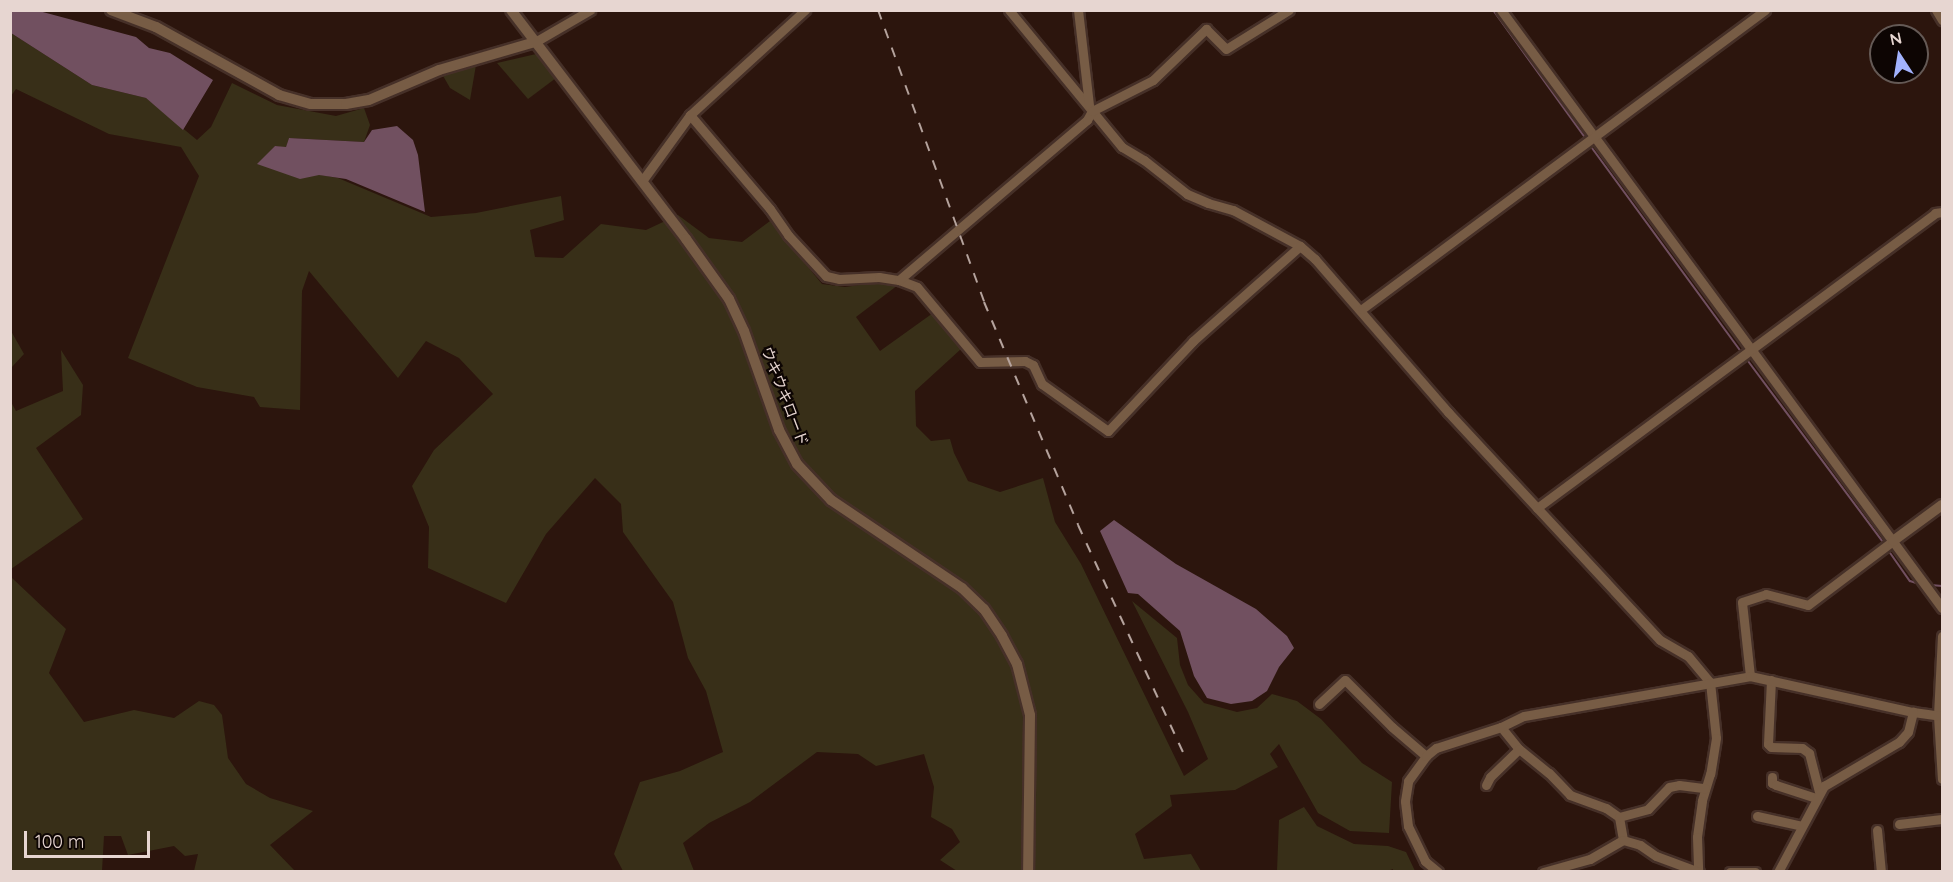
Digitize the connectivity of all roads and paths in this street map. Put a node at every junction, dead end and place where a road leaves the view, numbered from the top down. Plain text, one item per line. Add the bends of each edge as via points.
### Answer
1 (111, 10) edge
2 (511, 10) edge
3 (590, 10) edge
4 (805, 10) edge
5 (1009, 10) edge
6 (1078, 10) edge
7 (1289, 10) edge
8 (1501, 10) edge
9 (1765, 10) edge
10 (1936, 10) edge
11 (1942, 20) edge
12 (535, 42) junction
13 (1090, 108) junction
14 (690, 115) junction
15 (1594, 138) junction
16 (642, 181) junction
17 (1942, 212) edge
18 (1299, 246) junction
19 (899, 280) junction
20 (1362, 309) junction
21 (1750, 352) junction
22 (1942, 505) edge
23 (1536, 508) junction
24 (1889, 545) junction
25 (1935, 592) edge
26 (1942, 608) edge
27 (1942, 636) edge
28 (1750, 676) junction
29 (1771, 680) junction
30 (1710, 682) junction
31 (1320, 704) dead end
32 (1913, 712) junction
33 (1940, 716) edge
34 (1501, 727) junction
35 (1520, 749) junction
36 (1425, 756) junction
37 (1772, 777) dead end
38 (1942, 779) edge
39 (1486, 785) dead end
40 (1705, 788) junction
41 (1817, 795) junction
42 (1757, 816) dead end
43 (1619, 817) junction
44 (1942, 819) edge
45 (1899, 824) dead end
46 (1802, 826) junction
47 (1877, 830) dead end
48 (1623, 840) junction
49 (1576, 867) edge
50 (1028, 872) edge
51 (1438, 872) edge
52 (1543, 872) edge
53 (1698, 872) edge
54 (1730, 872) edge
55 (1755, 872) edge
56 (1778, 872) edge
57 (1881, 872) edge

1 - 12 street via 156,27 279,95 311,104 369,100 439,70
2 - 12 street, ウキウキロード
3 - 12 street
4 - 14 street
5 - 13 street
6 - 13 street
7 - 13 street via 1226,49 1206,29 1153,80
8 - 15 street
9 - 15 street
10 - 11 street
12 - 16 street, ウキウキロード
13 - 18 street via 1122,147 1187,194 1233,210
13 - 19 street via 1087,120
14 - 16 street
14 - 19 street via 826,276
15 - 20 street
15 - 21 street
16 - 50 street, ウキウキロード via 729,299 778,430 797,464 831,501 945,575 973,598 993,621 1013,655 1031,724
17 - 21 street via 1935,213
18 - 19 street via 1193,341 1108,431 1042,384 1033,365 1025,361 980,362 917,287
18 - 20 street
20 - 23 street via 1448,412
21 - 23 street
21 - 24 street
22 - 24 street
23 - 30 street via 1660,640 1688,656
24 - 25 street
24 - 28 street via 1808,605 1766,594 1742,602
25 - 26 street
27 - 33 street
28 - 29 street
28 - 30 street
29 - 32 street
29 - 41 street via 1768,744 1802,748 1809,753
30 - 34 street via 1524,716
30 - 40 street via 1716,738
31 - 36 street via 1345,680
32 - 33 street
32 - 41 street via 1908,732 1899,742 1844,772
33 - 38 street
34 - 35 street
34 - 36 street via 1456,740
35 - 39 street
35 - 43 street via 1570,795 1606,807
36 - 51 street via 1408,780 1405,814 1416,846
37 - 41 street via 1776,785
40 - 43 street via 1669,787 1648,809
40 - 53 street via 1697,837
41 - 46 street
42 - 46 street
43 - 48 street
44 - 45 street
46 - 56 street
47 - 57 street
48 - 49 street
48 - 53 street
49 - 52 street
54 - 55 street

